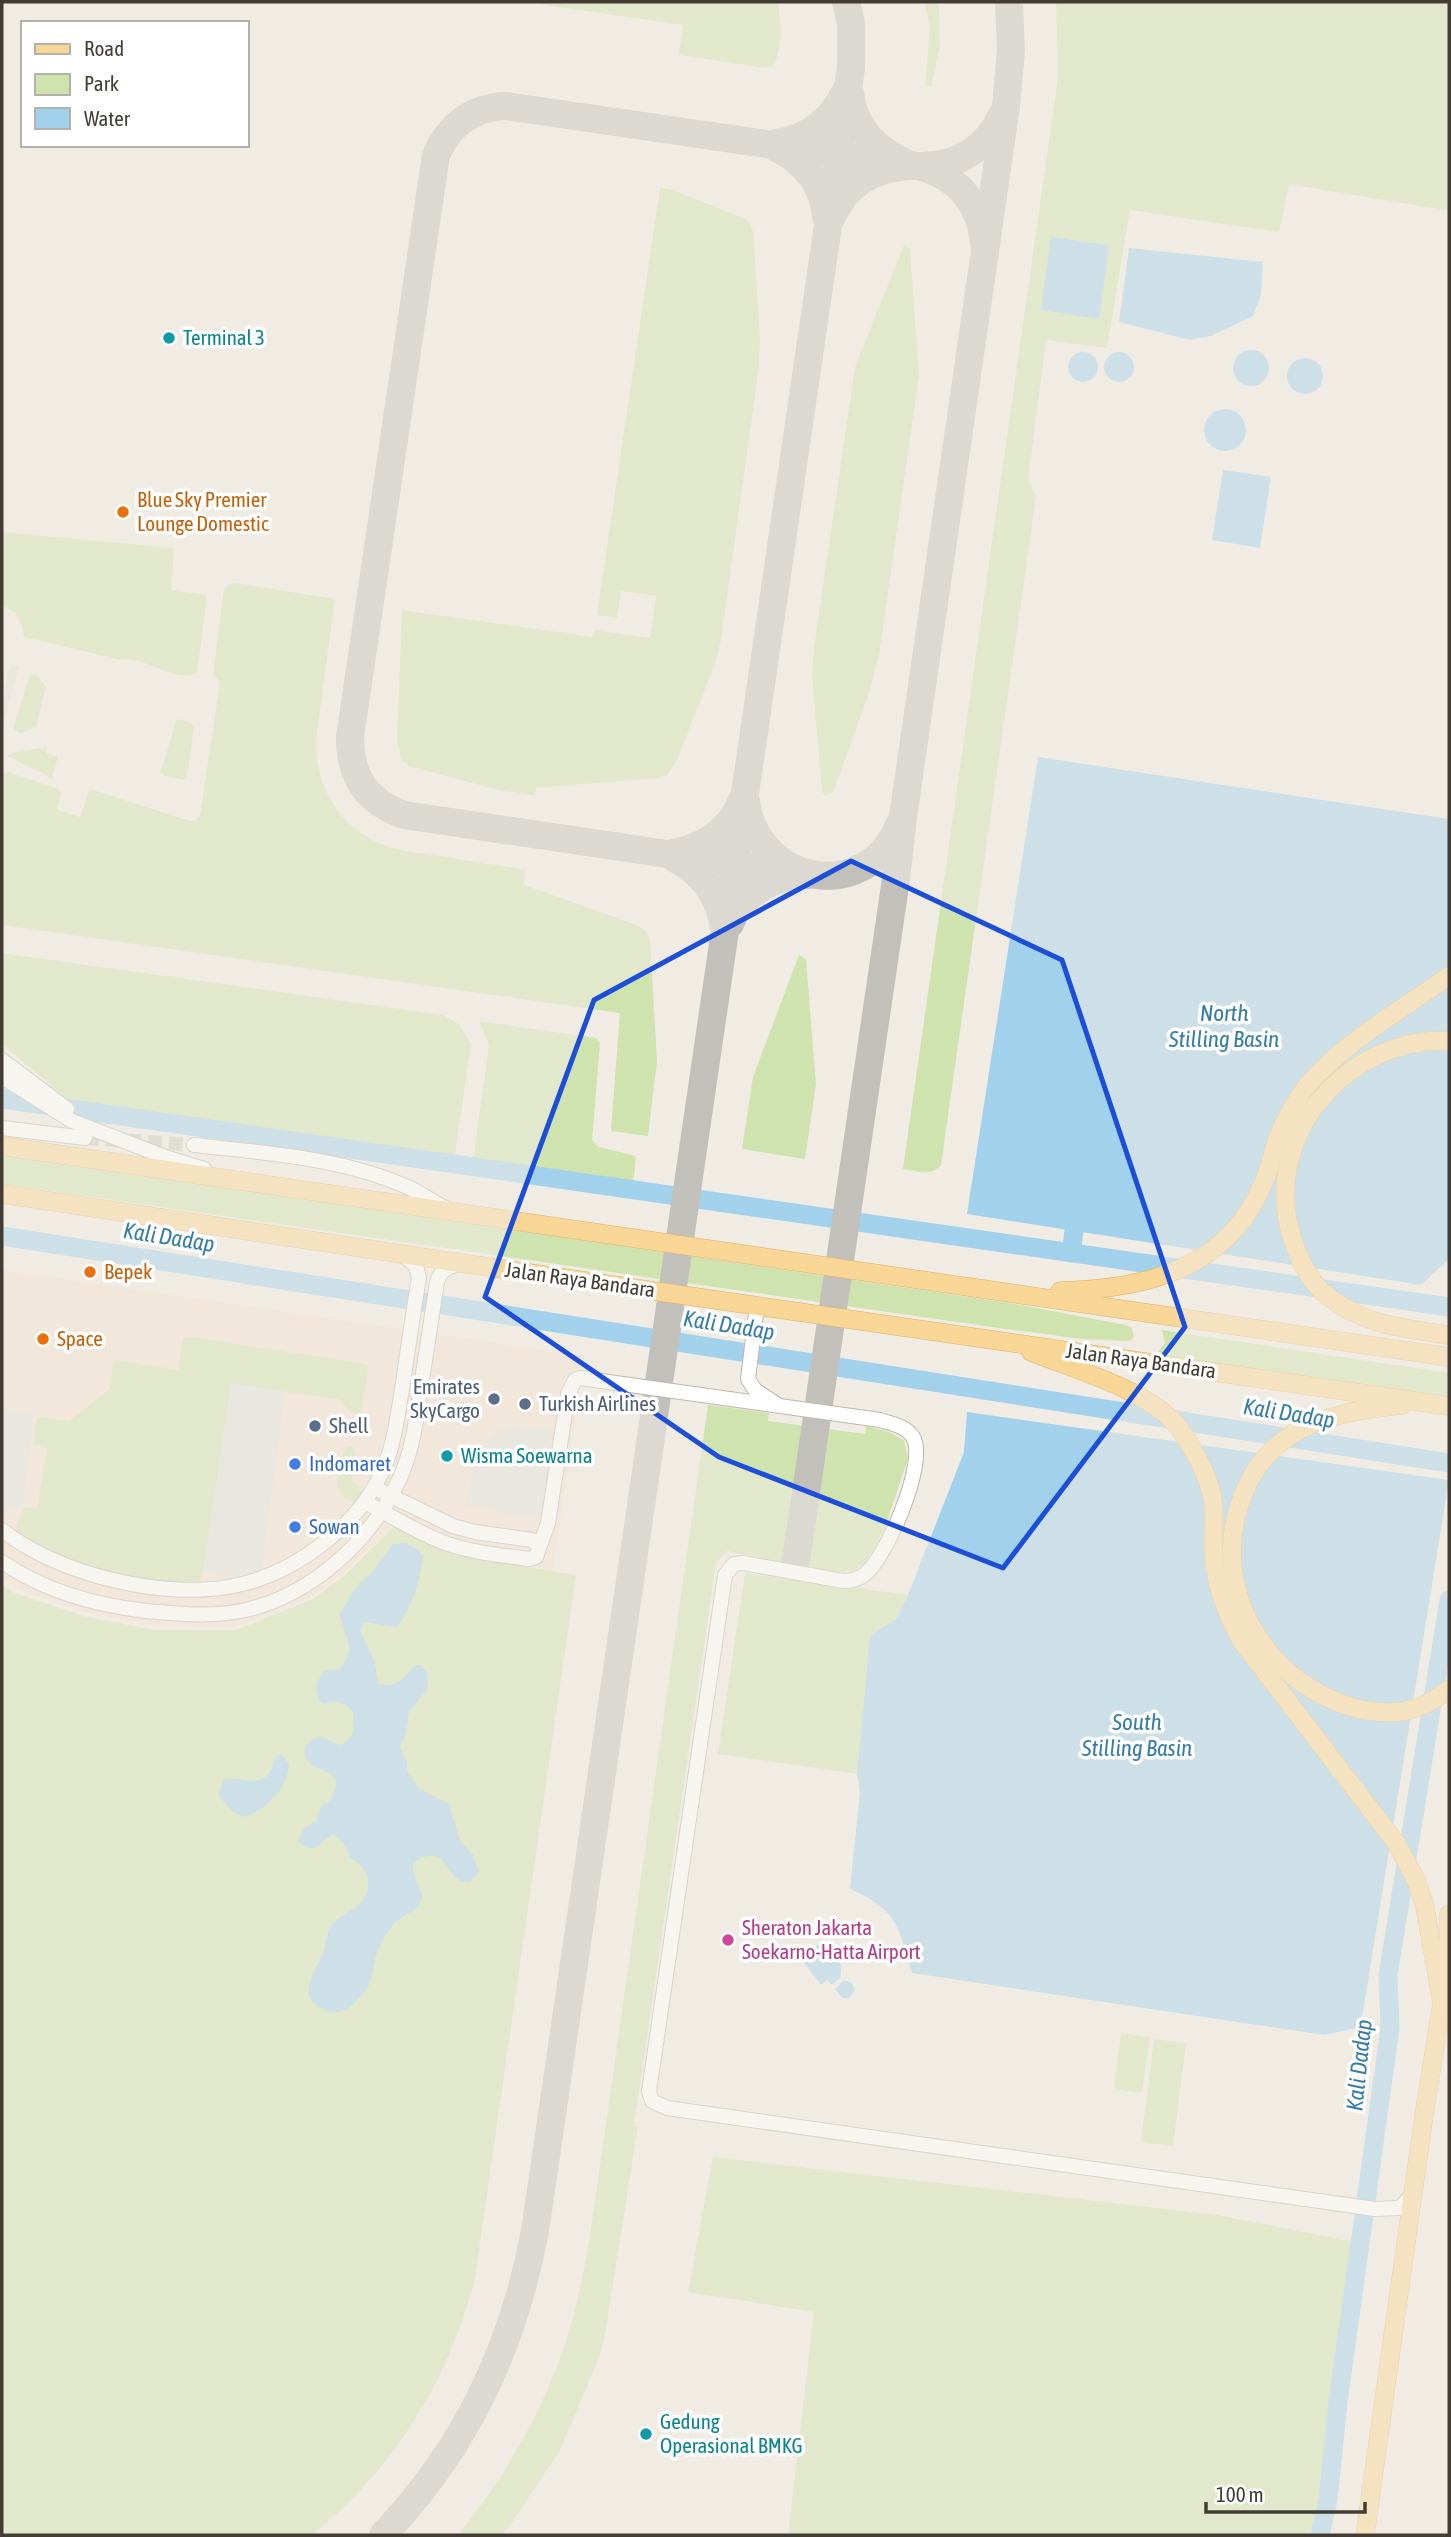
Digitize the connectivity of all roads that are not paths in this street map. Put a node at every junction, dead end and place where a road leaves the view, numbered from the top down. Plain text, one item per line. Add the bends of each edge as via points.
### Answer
1 (1449, 976) edge
2 (1449, 1041) edge
3 (2, 1060) edge
4 (2, 1077) edge
5 (2, 1128) edge
6 (85, 1138) tunnel mouth
7 (133, 1145) junction
8 (194, 1145) tunnel mouth
9 (2, 1146) edge
10 (243, 1181) junction
11 (2, 1194) edge
12 (449, 1211) junction
13 (402, 1254) junction
14 (461, 1263) junction
15 (1011, 1292) junction
16 (757, 1306) junction
17 (1449, 1335) edge
18 (1005, 1341) junction
19 (1449, 1357) edge
20 (1442, 1405) edge
21 (786, 1407) junction
22 (374, 1487) junction
23 (390, 1496) junction
24 (365, 1502) junction
25 (382, 1511) junction
26 (2, 1530) edge
27 (538, 1545) junction
28 (2, 1562) edge
29 (1449, 1689) edge
30 (1449, 1914) edge
31 (1449, 1960) edge
32 (1442, 2003) junction
33 (1412, 2195) junction
34 (1365, 2535) edge

1 - 15 main road via 1314,1078 1283,1124 1264,1183 1241,1223 1188,1267 1108,1288
2 - 17 main road via 1391,1049 1340,1077 1301,1126 1288,1166 1286,1204 1294,1244 1324,1293 1381,1325
3 - 7 street via 56,1102
4 - 7 street via 72,1121
5 - 6 street
7 - 10 street
8 - 12 street via 342,1166 412,1189
9 - 10 main road
10 - 12 main road
11 - 13 main road, Jalan Raya Bandara
12 - 15 main road
13 - 14 main road, Jalan Raya Bandara
13 - 22 street via 416,1266 419,1278 396,1428
14 - 16 main road, Jalan Raya Bandara
14 - 23 street via 446,1268 437,1282 415,1431
15 - 19 main road
16 - 18 main road, Jalan Raya Bandara
16 - 21 street via 748,1379 755,1390
18 - 20 main road, Jalan Raya Bandara
18 - 32 main road via 1138,1395 1177,1424 1209,1482 1216,1576 1240,1639 1397,1844 1425,1907
20 - 29 main road via 1351,1413 1301,1430 1270,1452 1238,1510 1231,1564 1247,1620 1285,1671 1308,1688 1372,1712 1432,1703
21 - 27 street via 575,1380 568,1394 548,1522
21 - 33 street via 901,1427 913,1437 916,1458 901,1515 865,1575 843,1581 743,1563 734,1564 725,1575 649,2091 652,2101 667,2108 1375,2209 1400,2208
22 - 23 street
22 - 24 street
23 - 25 street
23 - 27 street via 453,1526 532,1540
24 - 25 street
24 - 26 street via 336,1533 295,1561 238,1585 209,1588 98,1577 26,1548
25 - 27 street via 423,1534 466,1549 529,1559 538,1554
25 - 28 street via 359,1541 311,1580 262,1605 227,1613 175,1614 94,1602 39,1583
30 - 31 main road
31 - 32 main road
32 - 33 main road
33 - 34 main road

